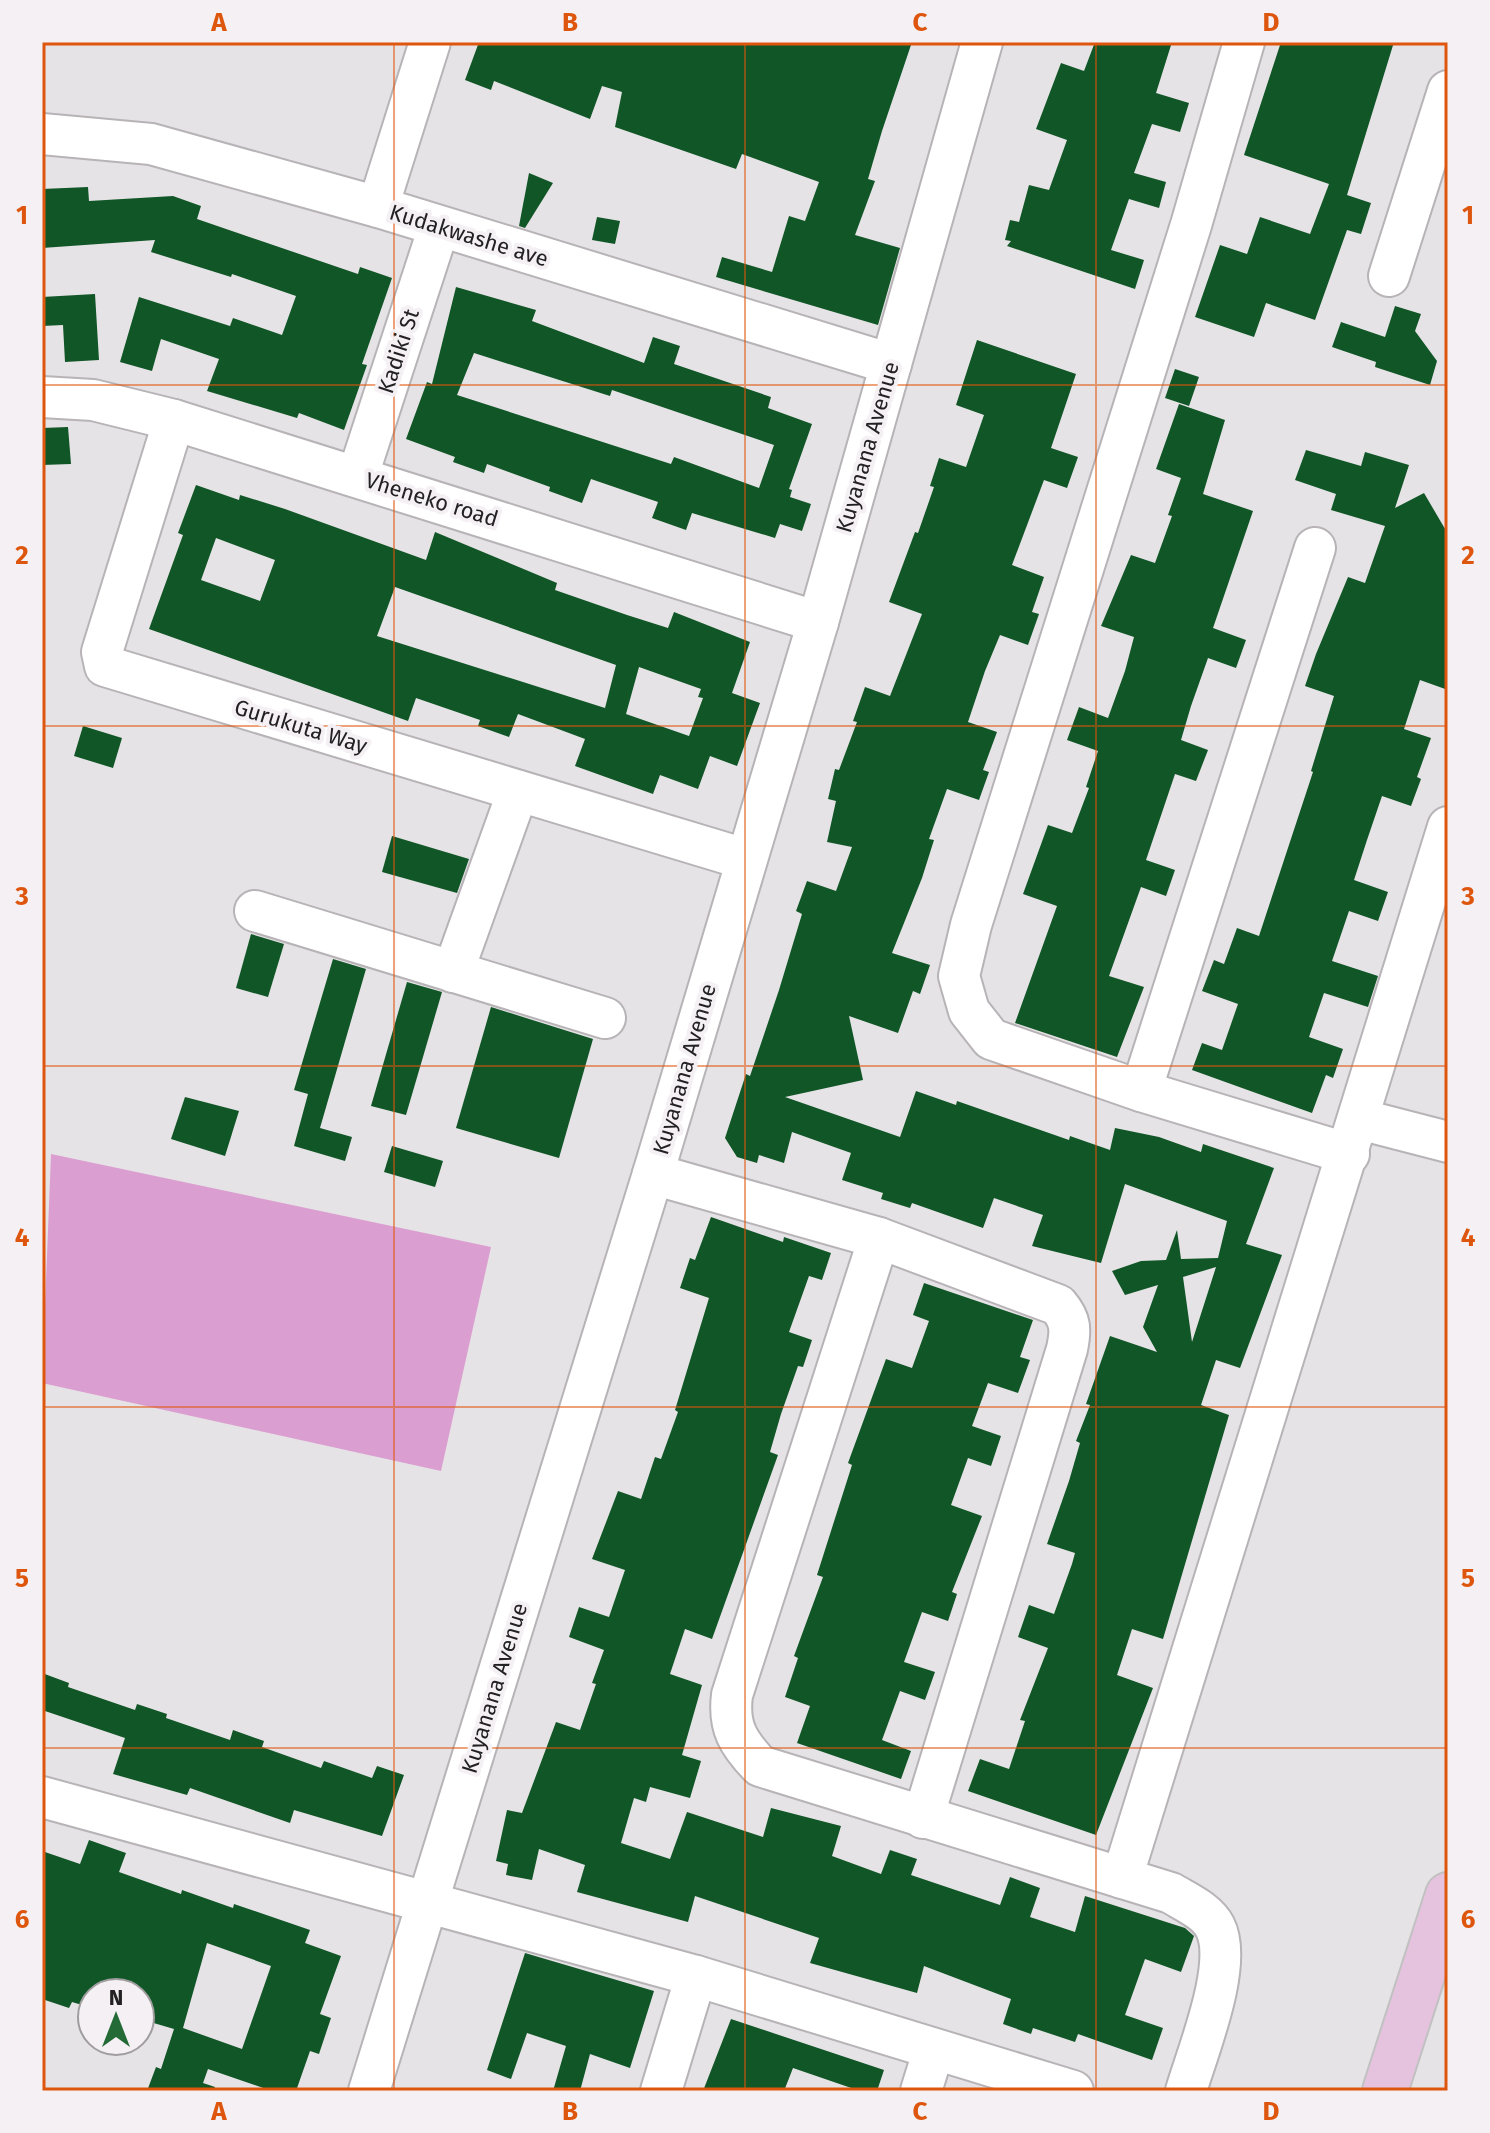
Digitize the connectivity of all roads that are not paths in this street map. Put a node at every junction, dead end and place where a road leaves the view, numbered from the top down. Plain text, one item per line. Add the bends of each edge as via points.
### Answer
1 (430, 42) edge
2 (982, 42) edge
3 (1244, 42) edge
4 (1448, 91) edge
5 (42, 134) edge
6 (378, 207) junction
7 (439, 227) junction
8 (1389, 276) dead end
9 (891, 364) junction
10 (42, 397) edge
11 (174, 420) junction
12 (358, 475) junction
13 (1315, 548) dead end
14 (818, 622) junction
15 (518, 791) junction
16 (1448, 827) edge
17 (745, 859) junction
18 (255, 911) dead end
19 (453, 972) junction
20 (605, 1018) dead end
21 (1141, 1091) junction
22 (1354, 1136) junction
23 (1448, 1142) edge
24 (653, 1174) junction
25 (879, 1238) junction
26 (42, 1797) edge
27 (923, 1818) junction
28 (1122, 1878) junction
29 (1448, 1895) edge
30 (428, 1901) junction
31 (696, 1976) junction
32 (934, 2049) junction
33 (369, 2091) edge
34 (661, 2091) edge
35 (921, 2091) edge
36 (1073, 2091) edge
37 (1186, 2091) edge
38 (1385, 2091) edge

1 - 6 street
2 - 9 street, Kuyanana Avenue
3 - 21 street via 959,976 969,1011 991,1039
4 - 8 street
5 - 6 street, Kudakwashe ave via 151,144
6 - 7 street, Kudakwashe ave
7 - 9 street, Kudakwashe ave
7 - 12 street, Kadiki St
9 - 14 street, Kuyanana Avenue
10 - 11 street, Vheneko road via 93,400
11 - 12 street, Vheneko road
11 - 15 street, Gurukuta Way via 102,652 105,666
12 - 14 street, Vheneko road
13 - 21 street
14 - 17 street, Kuyanana Avenue
15 - 17 street, Gurukuta Way
15 - 19 street
16 - 22 street
17 - 24 street, Kuyanana Avenue
18 - 19 street
19 - 20 street
21 - 22 street
22 - 23 street
22 - 28 street
24 - 25 street
24 - 30 street, Kuyanana Avenue
25 - 27 street via 1058,1305 1070,1331
25 - 27 street via 729,1717 737,1742 760,1766
26 - 30 street
27 - 28 street
28 - 37 street via 1171,1893 1215,1928 1217,1981
29 - 38 main road
30 - 31 street
30 - 33 street, Kuyanana Avenue
31 - 32 street
31 - 34 street
32 - 35 street
32 - 36 street

